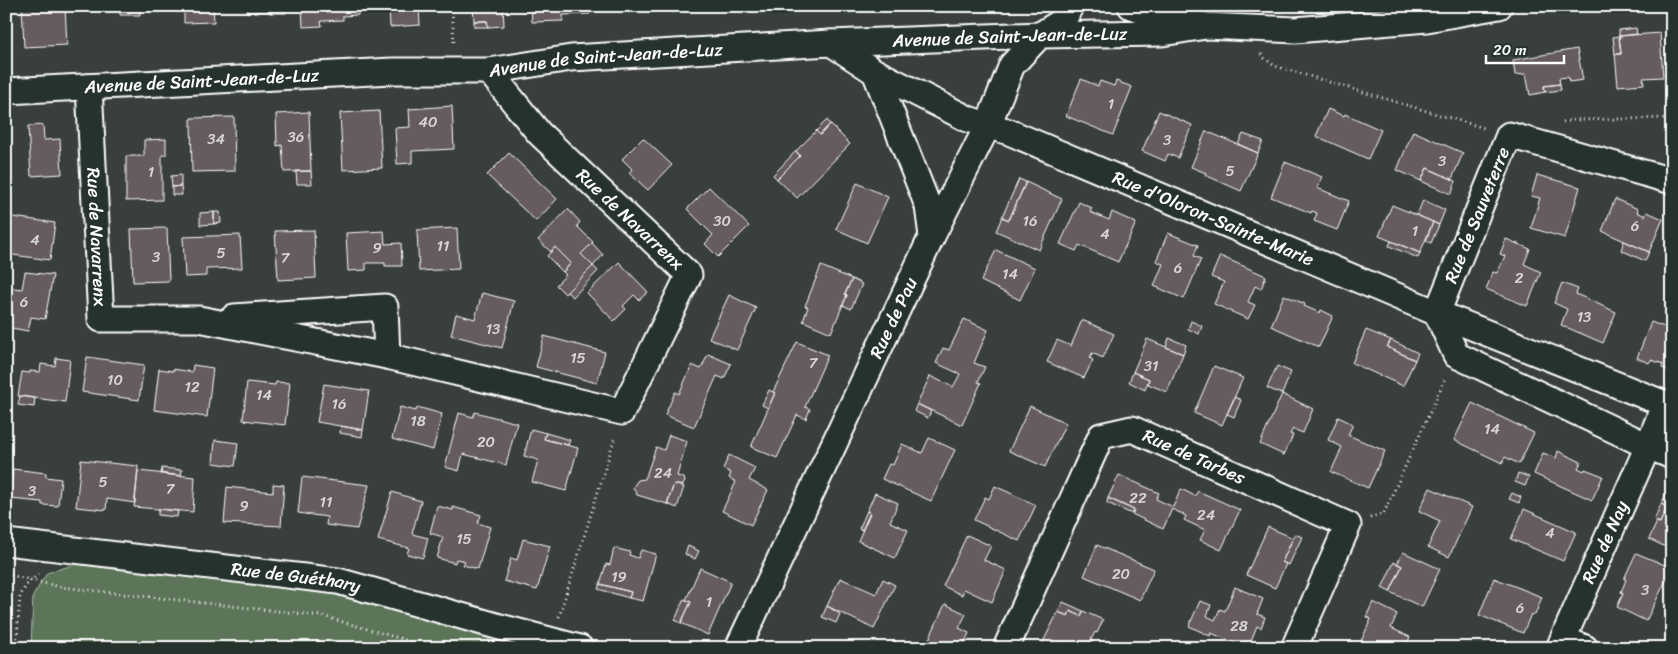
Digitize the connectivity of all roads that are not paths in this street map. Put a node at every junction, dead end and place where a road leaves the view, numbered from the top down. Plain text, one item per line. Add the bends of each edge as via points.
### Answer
1 (1070, 6) edge
2 (1499, 6) edge
3 (1138, 7) edge
4 (1206, 26) junction
5 (1040, 35) junction
6 (831, 44) junction
7 (489, 71) junction
8 (875, 72) junction
9 (89, 87) junction
10 (6, 91) edge
11 (988, 124) junction
12 (1672, 181) edge
13 (932, 236) junction
14 (1438, 313) junction
15 (199, 320) junction
16 (387, 356) junction
17 (1648, 446) junction
18 (1672, 456) edge
19 (6, 542) edge
20 (6, 547) edge
21 (1569, 645) edge
22 (580, 648) edge
23 (738, 648) edge
24 (1006, 648) edge
25 (1294, 648) edge

1 - 5 street, Rue de Pau via 1064,20
2 - 4 street via 1427,19 1295,30
3 - 4 street via 1171,19
4 - 5 street, Avenue de Saint-Jean-de-Luz via 1162,33
5 - 6 street, Avenue de Saint-Jean-de-Luz
5 - 11 street, Rue de Pau via 1012,65
6 - 7 street, Avenue de Saint-Jean-de-Luz via 571,58
6 - 8 street, Rue d'Oloron-Sainte-Marie
7 - 9 street, Avenue de Saint-Jean-de-Luz via 392,71
7 - 16 street, Rue de Navarrenx via 539,133 689,275 622,412
8 - 11 street, Rue d'Oloron-Sainte-Marie via 968,119
8 - 13 street via 928,206
9 - 10 street, Avenue de Saint-Jean-de-Luz
9 - 15 street, Rue de Navarrenx via 101,319
11 - 13 street, Rue de Pau
11 - 14 street, Rue d'Oloron-Sainte-Marie
12 - 14 street, Rue de Sauveterre via 1509,135
13 - 23 street, Rue de Pau
14 - 17 street via 1456,355
14 - 17 street, Rue d'Oloron-Sainte-Marie via 1665,404
15 - 16 street, Rue de Navarrenx
15 - 16 street, Rue de Navarrenx via 385,306
17 - 18 street
17 - 21 street, Rue de Nay
19 - 20 street
19 - 22 street, Rue de Guéthary via 338,581
24 - 25 street, Rue de Tarbes via 1101,436 1132,429 1348,525

